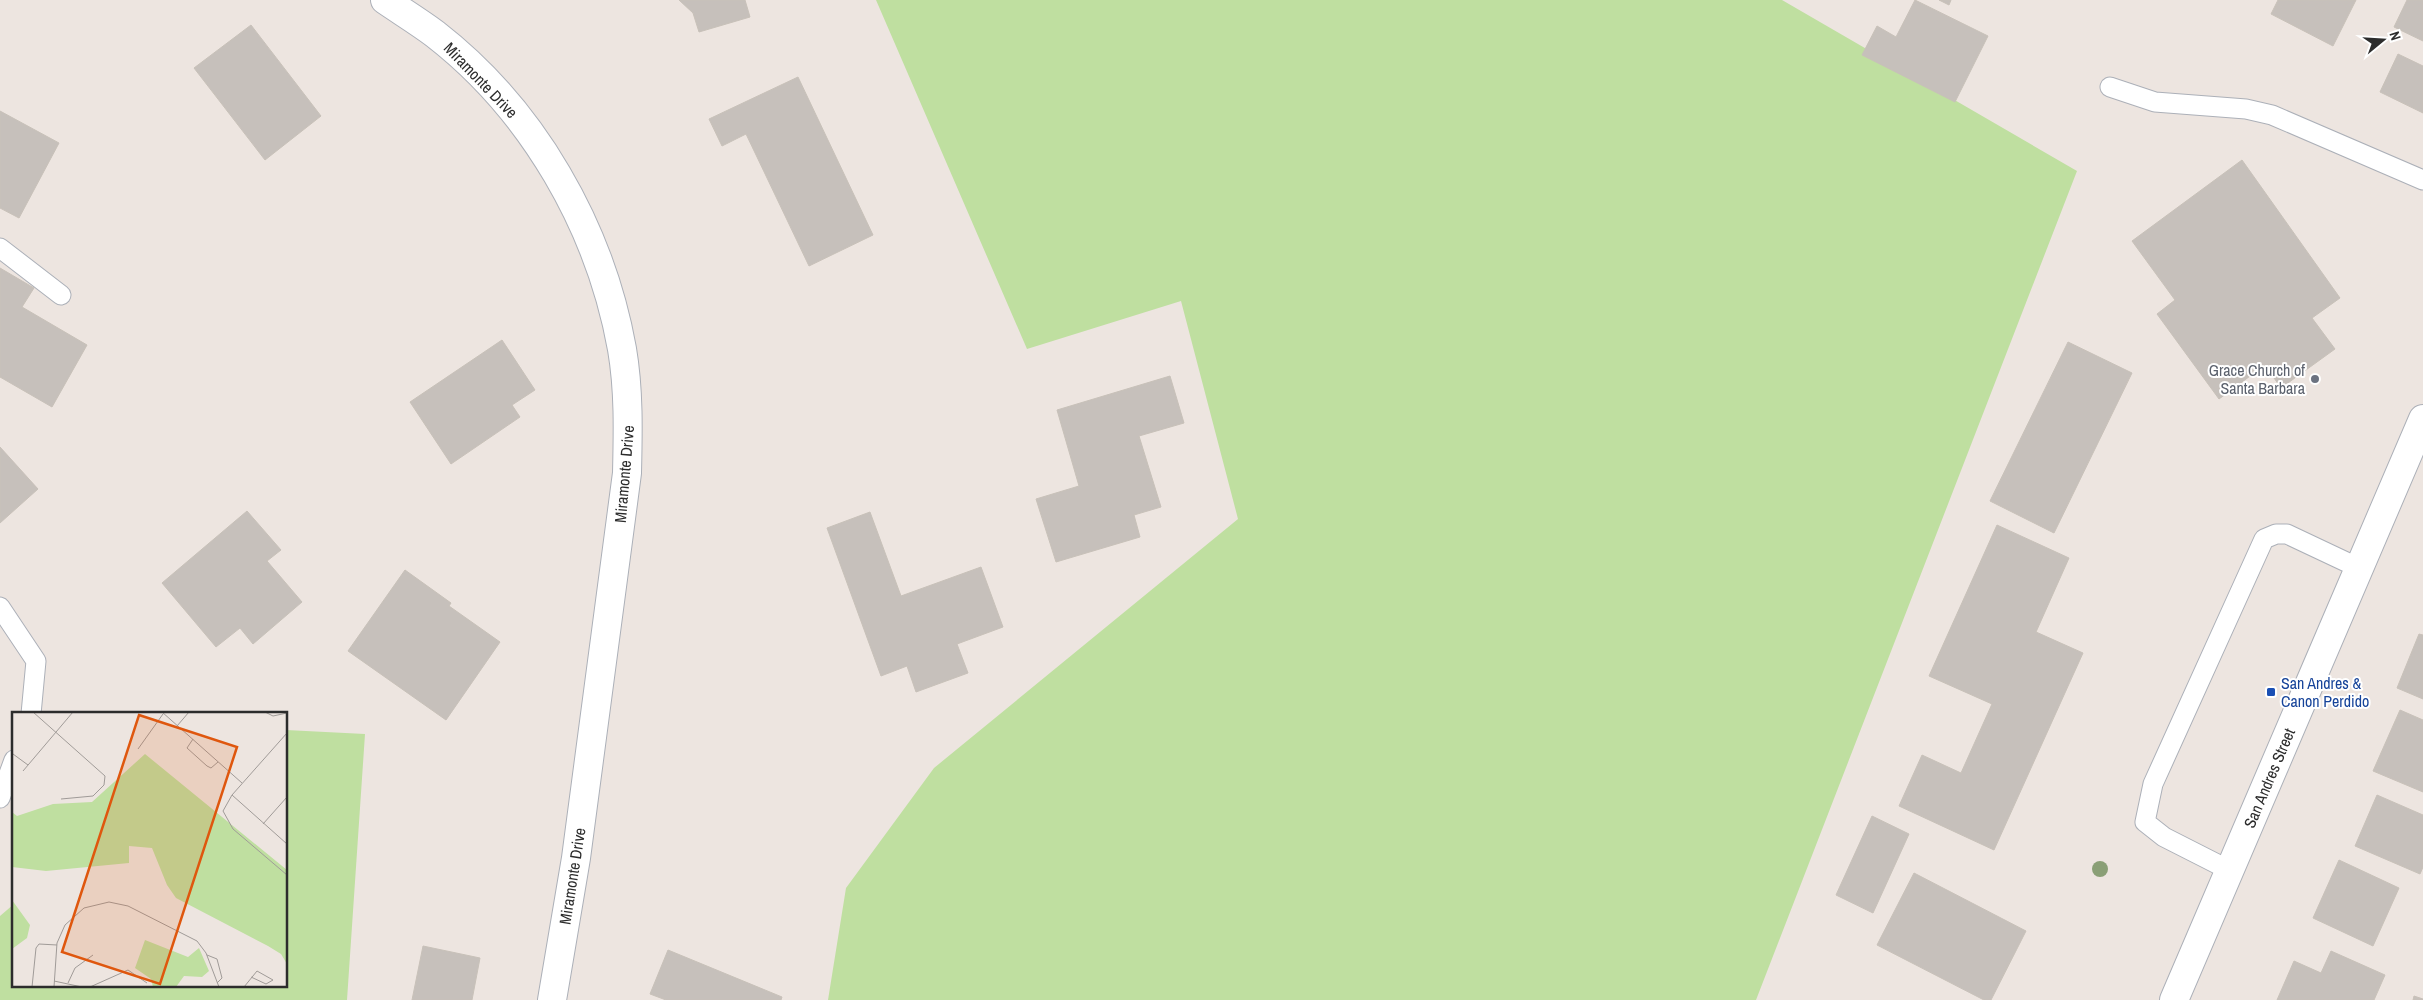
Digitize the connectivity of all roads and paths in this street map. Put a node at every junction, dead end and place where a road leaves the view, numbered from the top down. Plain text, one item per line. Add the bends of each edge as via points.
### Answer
1 (384, 0) edge
2 (2110, 87) dead end
3 (2423, 180) edge
4 (0, 248) edge
5 (61, 295) dead end
6 (2423, 419) edge
7 (2359, 568) junction
8 (0, 607) edge
9 (31, 712) edge
10 (12, 765) edge
11 (0, 798) edge
12 (2229, 870) junction
13 (552, 1000) edge
14 (2174, 1000) edge

1 - 13 street, Miramonte Drive via 435,34 474,68 510,107 551,164 580,216 605,281 622,350 629,420 627,473 576,858
2 - 3 lane via 2155,102 2246,109 2272,115
4 - 5 lane
6 - 7 street, San Andres Street
7 - 12 street, San Andres Street
7 - 12 lane via 2287,534 2264,539 2153,784 2145,822 2164,837
8 - 9 lane via 36,660
10 - 11 lane
12 - 14 street, San Andres Street

